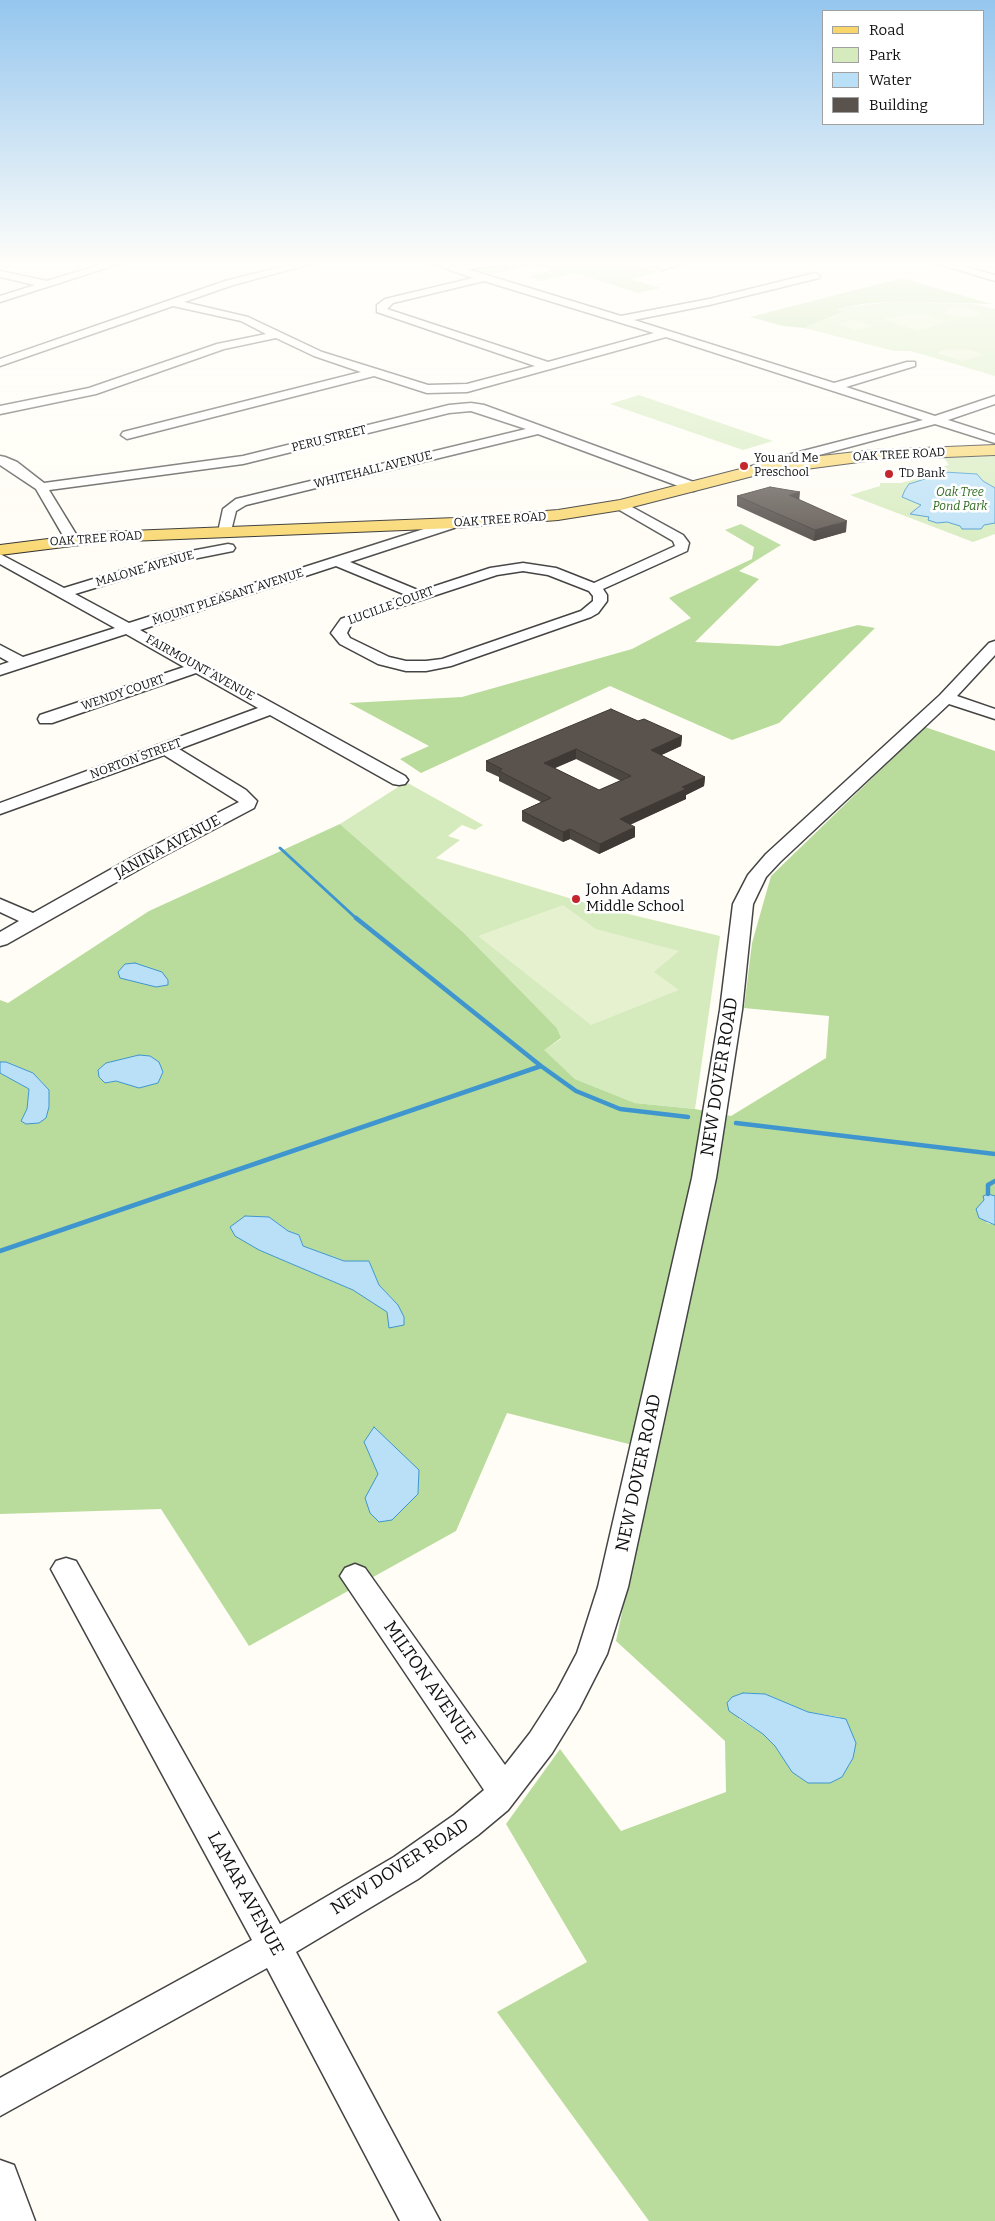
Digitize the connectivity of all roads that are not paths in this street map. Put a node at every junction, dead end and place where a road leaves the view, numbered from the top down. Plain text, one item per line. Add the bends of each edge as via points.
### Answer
1 (165, 366) edge
2 (354, 366) edge
3 (548, 366) edge
4 (771, 366) edge
5 (905, 366) edge
6 (374, 372) junction
7 (836, 386) junction
8 (995, 400) edge
9 (0, 410) edge
10 (936, 419) junction
11 (962, 428) junction
12 (539, 430) junction
13 (127, 435) dead end
14 (995, 439) edge
15 (995, 450) edge
16 (941, 452) junction
17 (426, 458) junction
18 (0, 460) edge
19 (440, 464) dead end
20 (752, 471) junction
21 (41, 487) junction
22 (694, 487) junction
23 (621, 506) junction
24 (455, 523) junction
25 (72, 540) junction
26 (227, 540) junction
27 (0, 550) edge
28 (0, 558) edge
29 (336, 561) junction
30 (594, 588) junction
31 (63, 592) junction
32 (418, 596) junction
33 (129, 629) junction
34 (995, 646) edge
35 (0, 650) edge
36 (21, 663) junction
37 (199, 667) junction
38 (0, 670) edge
39 (946, 698) junction
40 (272, 709) junction
41 (995, 714) edge
42 (46, 719) dead end
43 (165, 748) junction
44 (399, 780) dead end
45 (0, 809) edge
46 (0, 905) edge
47 (34, 920) junction
48 (0, 940) edge
49 (66, 1569) dead end
50 (355, 1576) dead end
51 (504, 1790) junction
52 (274, 1946) junction
53 (0, 2098) edge
54 (0, 2179) edge
55 (16, 2221) edge
56 (421, 2221) edge

1 - 9 street via 92,391
2 - 6 street
3 - 6 street via 455,390 417,388
4 - 7 street
5 - 7 street
6 - 13 street
7 - 10 street
8 - 10 street
10 - 11 street
10 - 20 street
11 - 14 street
11 - 16 street via 974,440
12 - 17 street, WHITEHALL AVENUE
12 - 21 street, PERU STREET via 480,408 460,408 243,460
12 - 22 street, PERU STREET
15 - 16 main road, OAK TREE ROAD
16 - 20 main road, OAK TREE ROAD via 842,458
17 - 19 street
17 - 26 street, WHITEHALL AVENUE via 241,502 230,509
18 - 21 street
20 - 22 main road, OAK TREE ROAD
21 - 25 street
22 - 23 main road, OAK TREE ROAD
23 - 24 main road, OAK TREE ROAD via 558,515
23 - 30 street via 678,538 682,548
24 - 26 main road, OAK TREE ROAD
24 - 29 street, MOUNT PLEASANT AVENUE
25 - 26 main road, OAK TREE ROAD
25 - 27 main road, OAK TREE ROAD
26 - 31 street, MALONE AVENUE
28 - 31 street, FAIRMOUNT AVENUE
29 - 32 street
29 - 33 street, MOUNT PLEASANT AVENUE
30 - 32 street, LUCILLE COURT via 551,571 523,567 495,571
30 - 32 street, LUCILLE COURT via 600,595 600,601 586,614 436,665 416,667 388,663 341,638 340,629 352,618
31 - 33 street, FAIRMOUNT AVENUE
33 - 36 street, MOUNT PLEASANT AVENUE
33 - 37 street, FAIRMOUNT AVENUE
34 - 39 street, NEW DOVER ROAD
35 - 36 street
36 - 38 street, MOUNT PLEASANT AVENUE
37 - 40 street, FAIRMOUNT AVENUE
37 - 42 street, WENDY COURT
39 - 41 street
39 - 51 street, NEW DOVER ROAD via 773,858 758,875 743,904 731,1010 704,1178 613,1587 602,1626 581,1677 541,1743
40 - 43 street, NORTON STREET
40 - 44 street, FAIRMOUNT AVENUE
43 - 45 street, NORTON STREET
43 - 47 street, JANINA AVENUE via 240,794 248,804
46 - 47 street
47 - 48 street, JANINA AVENUE
49 - 52 street, LAMAR AVENUE
50 - 51 street, MILTON AVENUE
51 - 52 street, NEW DOVER ROAD via 476,1817 432,1850
52 - 53 street, NEW DOVER ROAD
52 - 56 street, LAMAR AVENUE
54 - 55 street

